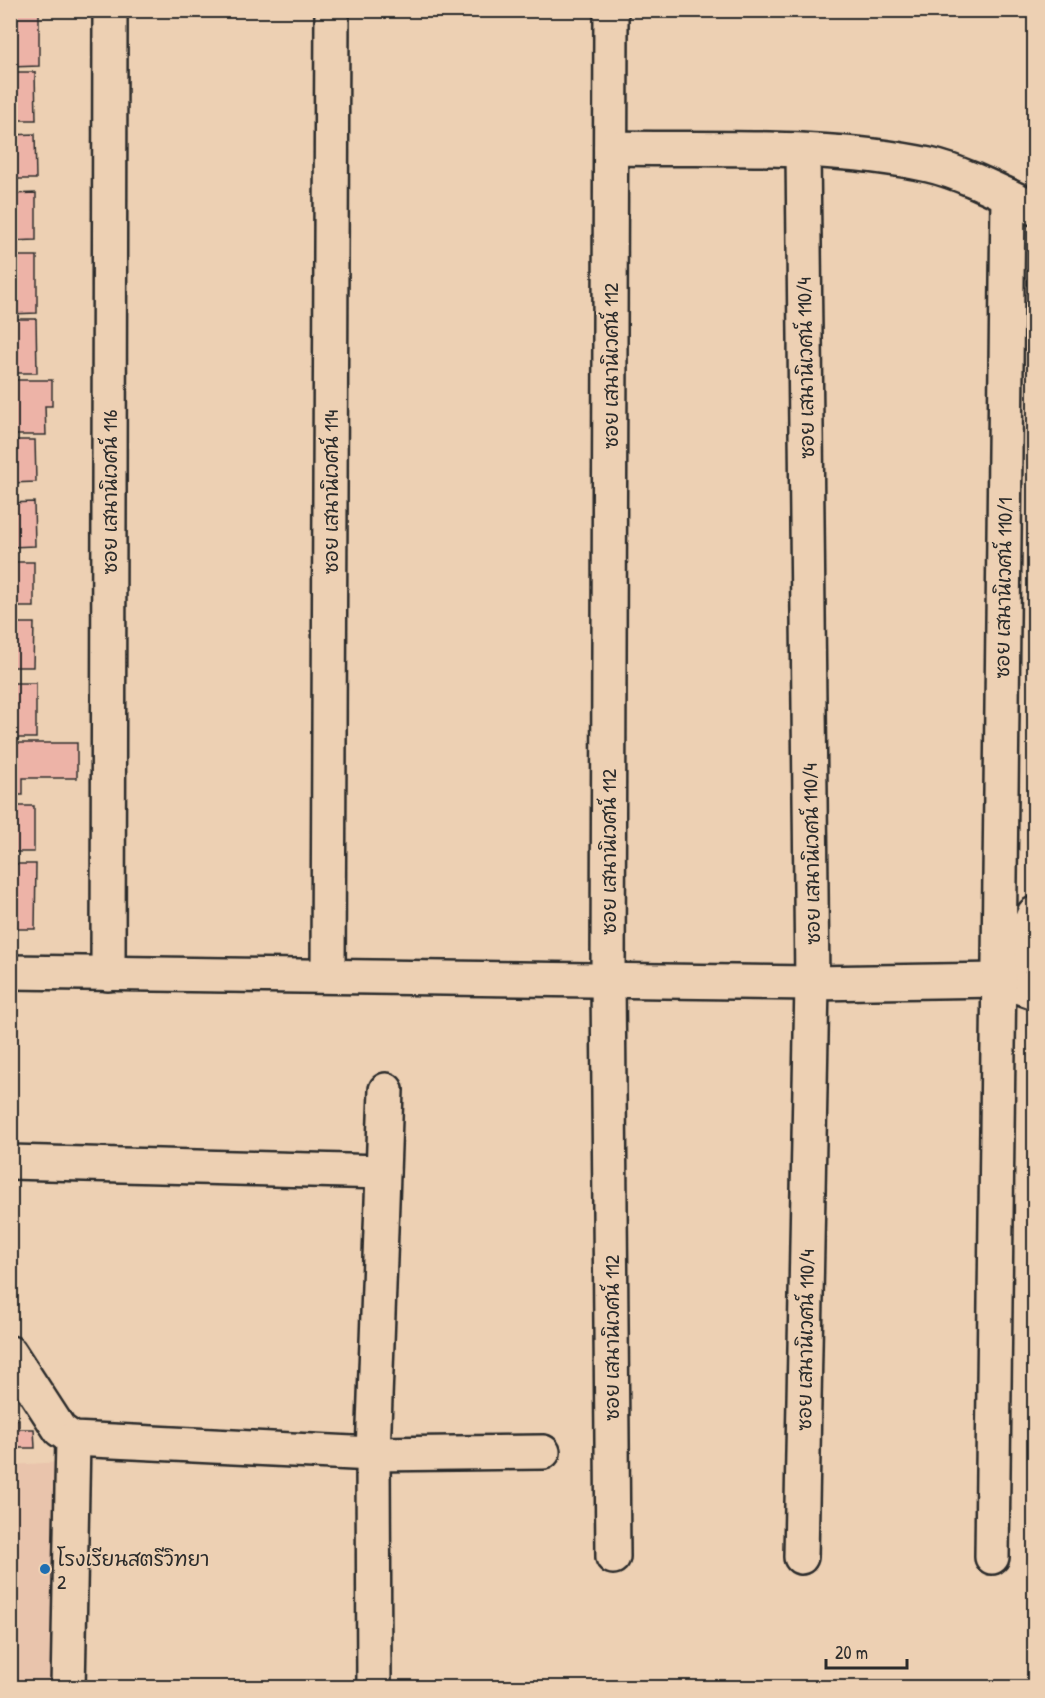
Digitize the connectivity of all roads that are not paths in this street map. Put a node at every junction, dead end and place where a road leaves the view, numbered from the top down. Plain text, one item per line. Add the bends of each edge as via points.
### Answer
1 (110, 10) edge
2 (332, 10) edge
3 (611, 10) edge
4 (611, 147) junction
5 (803, 152) junction
6 (1021, 202) edge
7 (1035, 914) edge
8 (10, 972) edge
9 (108, 974) junction
10 (328, 974) junction
11 (608, 978) junction
12 (999, 980) junction
13 (812, 983) junction
14 (1035, 992) edge
15 (386, 1090) dead end
16 (10, 1162) edge
17 (383, 1172) junction
18 (10, 1353) edge
19 (73, 1439) junction
20 (543, 1452) dead end
21 (373, 1455) junction
22 (613, 1557) dead end
23 (801, 1557) dead end
24 (992, 1557) dead end
25 (68, 1688) edge
26 (374, 1688) edge

1 - 9 street, ซอย เสนานิเวศน์ 116
2 - 10 street, ซอย เสนานิเวศน์ 114
3 - 4 street, ซอย เสนานิเวศน์ 112
4 - 5 street
4 - 11 street, ซอย เสนานิเวศน์ 112
5 - 6 street via 931,166
5 - 13 street, ซอย เสนานิเวศน์ 110/4
6 - 12 street, ซอย เสนานิเวศน์ 110/1
7 - 12 street via 1018,953
8 - 9 street
9 - 10 street
10 - 11 street
11 - 13 street
11 - 22 street, ซอย เสนานิเวศน์ 112
12 - 13 street
12 - 14 street
12 - 24 street, ซอย เสนานิเวศน์ 110/1
13 - 23 street, ซอย เสนานิเวศน์ 110/4
15 - 17 street
16 - 17 street
17 - 21 street
18 - 19 street via 60,1430
19 - 21 street
19 - 25 street
20 - 21 street
21 - 26 street

